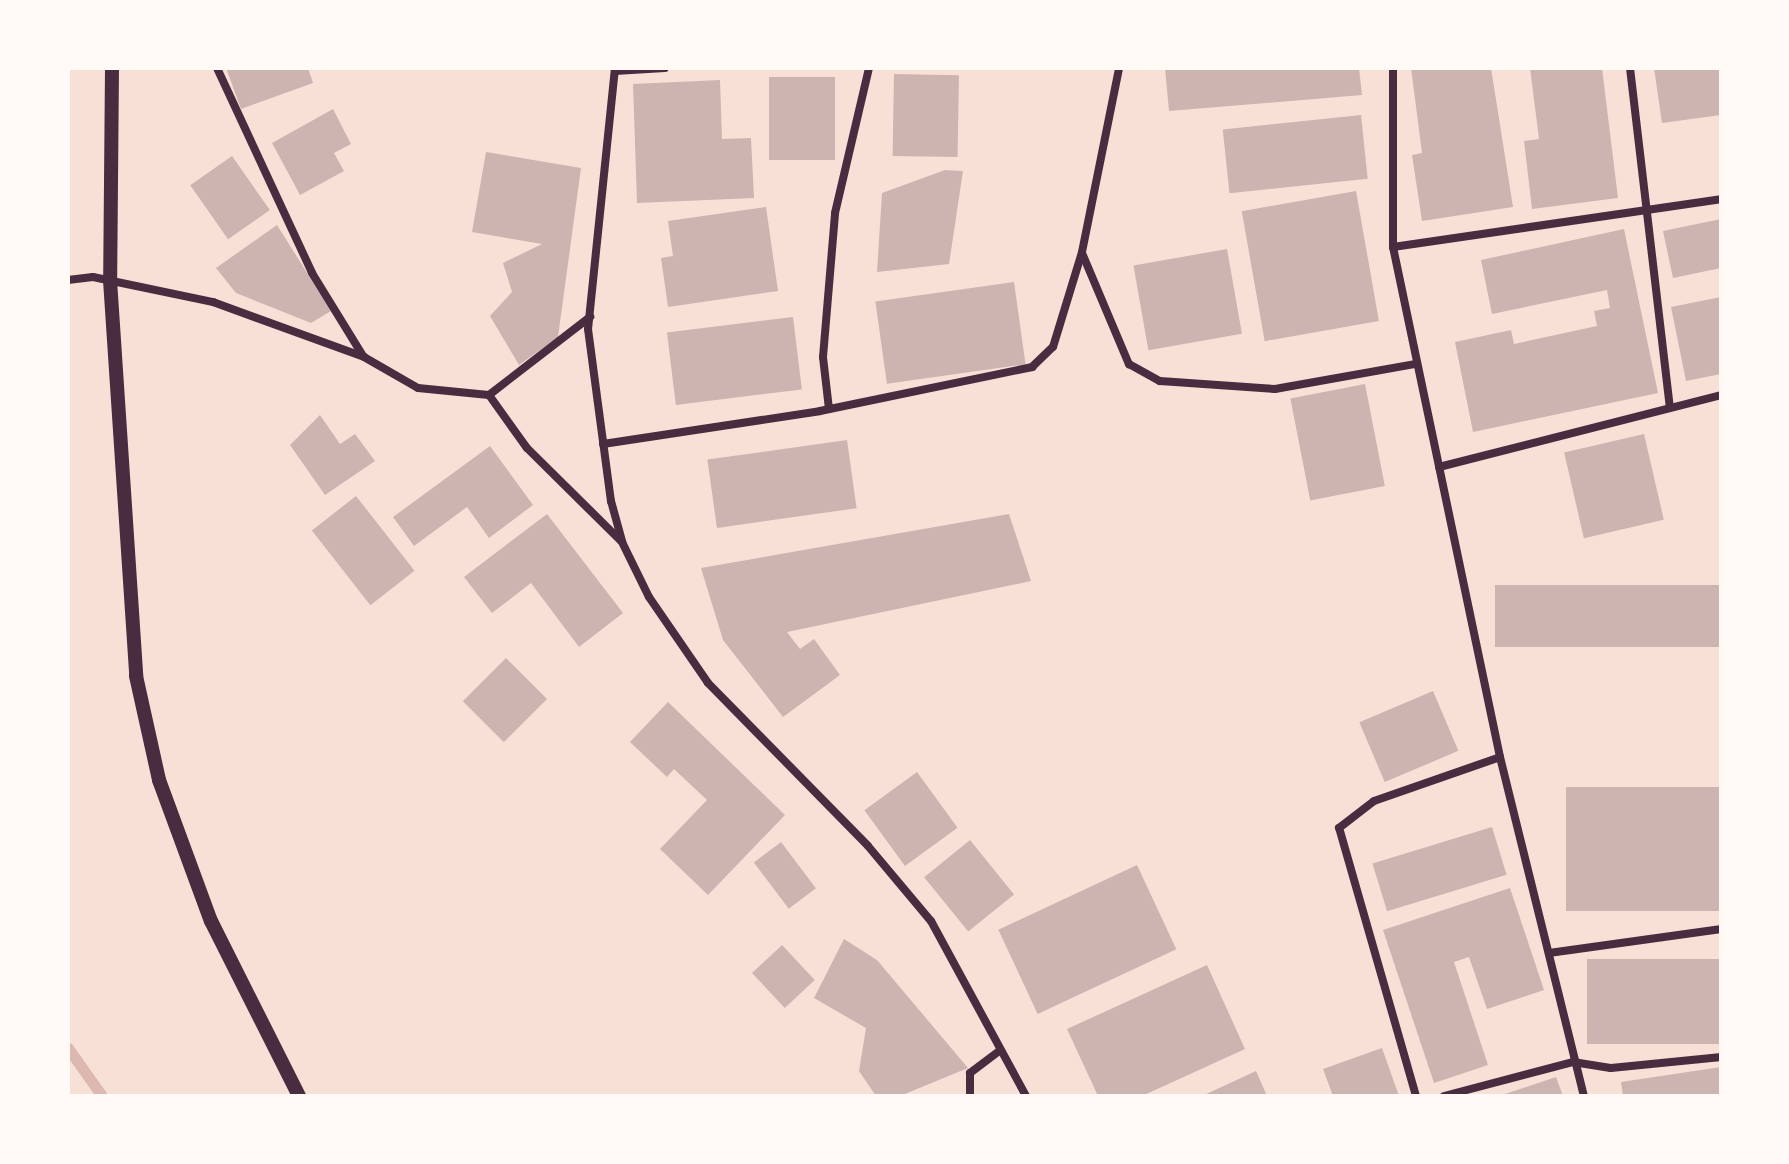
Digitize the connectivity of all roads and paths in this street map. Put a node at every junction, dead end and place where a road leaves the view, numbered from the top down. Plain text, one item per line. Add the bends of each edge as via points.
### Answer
1 (112, 68) edge
2 (217, 68) edge
3 (665, 68) edge
4 (869, 68) edge
5 (1119, 68) edge
6 (1393, 68) edge
7 (1630, 68) edge
8 (615, 69) edge
9 (1721, 199) edge
10 (1646, 211) junction
11 (1393, 247) junction
12 (1082, 252) junction
13 (68, 280) edge
14 (110, 280) junction
15 (591, 317) junction
16 (364, 357) junction
17 (1416, 364) junction
18 (489, 395) junction
19 (1721, 395) edge
20 (1670, 408) junction
21 (829, 409) junction
22 (603, 444) junction
23 (1439, 467) junction
24 (622, 542) junction
25 (1500, 757) junction
26 (1721, 929) edge
27 (1549, 953) junction
28 (1000, 1050) junction
29 (1721, 1057) edge
30 (1573, 1062) junction
31 (299, 1096) edge
32 (970, 1096) edge
33 (1026, 1096) edge
34 (1416, 1096) edge
35 (1444, 1096) edge
36 (1584, 1096) edge

1 - 14 street
2 - 16 street via 312,273
3 - 8 street
4 - 21 street via 835,213 823,357
5 - 12 street
6 - 11 street
7 - 10 street
8 - 15 street
9 - 10 street
10 - 11 street
10 - 20 street
11 - 17 street
12 - 17 street via 1129,364 1160,381 1275,389
12 - 21 street via 1053,347 1032,367
13 - 14 street
14 - 16 street via 213,302
14 - 31 street via 136,676 159,780 211,921
15 - 18 street
15 - 22 street
16 - 18 street via 418,388
17 - 23 street
18 - 24 street via 527,448
19 - 20 street
20 - 23 street
21 - 22 street
22 - 24 street
23 - 25 street
24 - 28 street via 649,597 708,683 868,846 931,921
25 - 27 street
25 - 34 street via 1374,801 1339,828
26 - 27 street
27 - 30 street
28 - 32 street via 970,1073
28 - 33 street
29 - 30 street via 1611,1068
30 - 35 street
30 - 36 street

